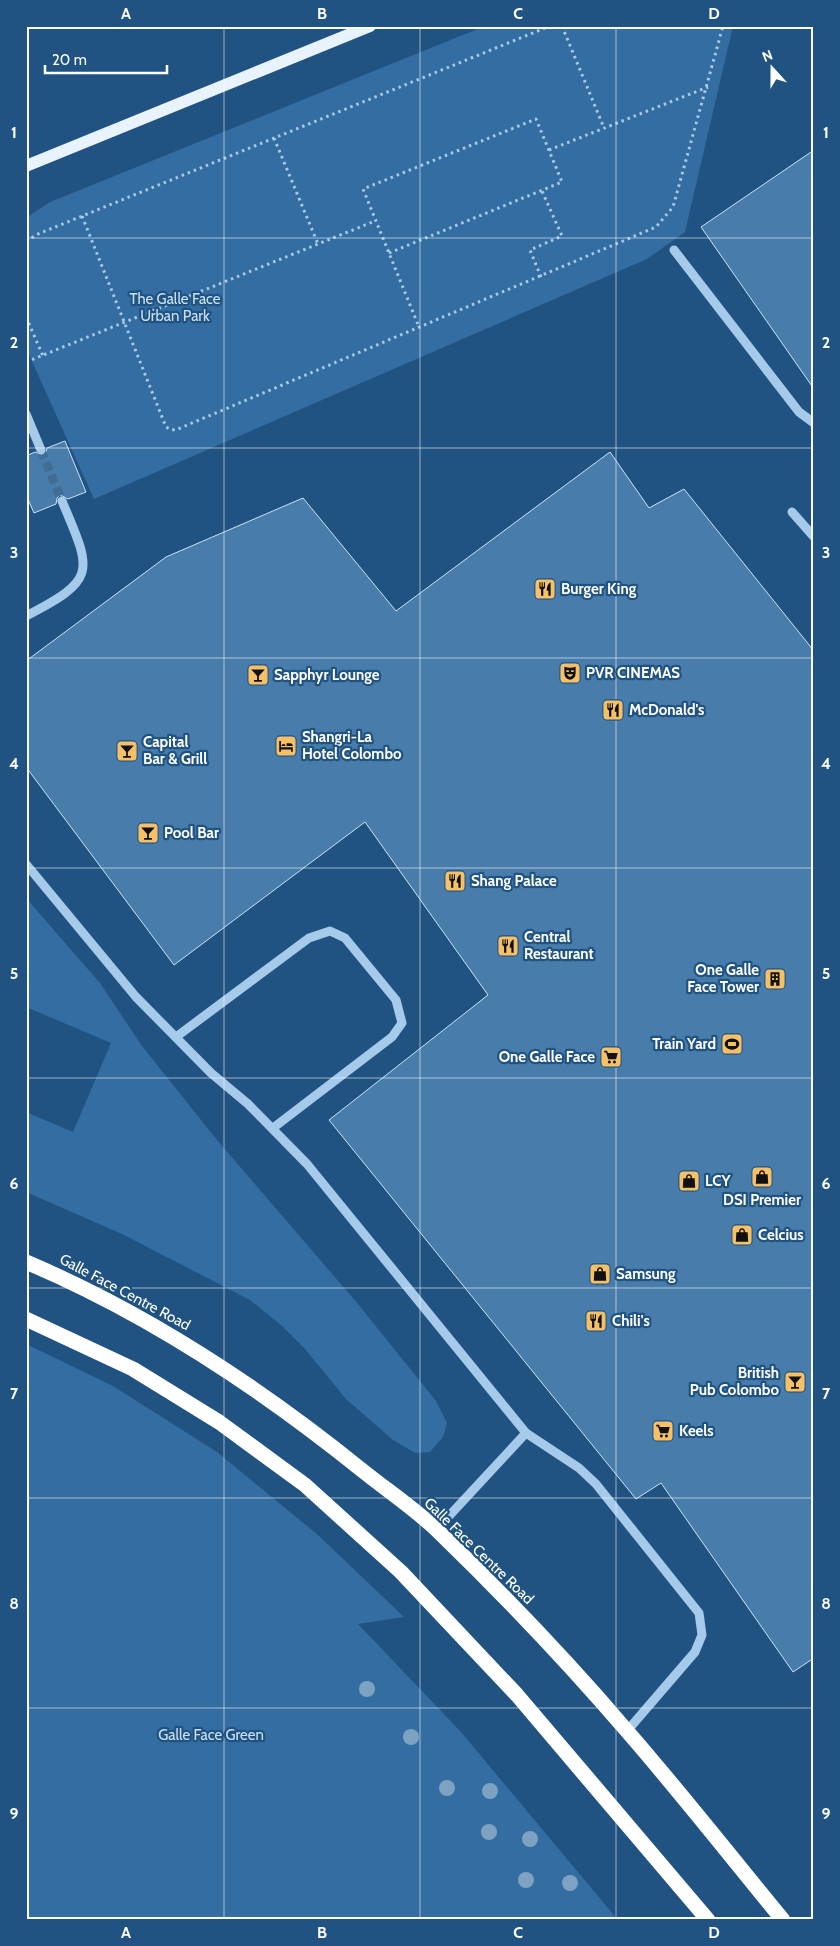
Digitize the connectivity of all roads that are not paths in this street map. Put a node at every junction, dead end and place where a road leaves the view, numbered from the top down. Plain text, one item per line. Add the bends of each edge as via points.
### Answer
1 (370, 26) edge
2 (26, 166) edge
3 (674, 250) dead end
4 (26, 414) edge
5 (814, 423) edge
6 (41, 450) tunnel mouth
7 (62, 501) tunnel mouth
8 (792, 512) dead end
9 (814, 537) edge
10 (26, 616) edge
11 (26, 864) edge
12 (176, 1036) junction
13 (273, 1128) junction
14 (26, 1262) edge
15 (26, 1319) edge
16 (526, 1433) junction
17 (436, 1530) junction
18 (627, 1731) junction
19 (708, 1920) edge
20 (783, 1920) edge

1 - 2 main road
3 - 5 lane via 799,412
4 - 6 lane
7 - 10 lane via 80,542 84,562 80,581 58,600
8 - 9 lane
11 - 12 lane via 136,997
12 - 13 lane via 211,1073
12 - 13 lane via 309,938 330,931 345,938 396,1000 402,1024 392,1037
13 - 16 lane via 307,1164
14 - 17 highway, Galle Face Centre Road via 160,1327 240,1379 335,1448
15 - 19 highway via 133,1369 219,1422 305,1485 401,1572 517,1695
16 - 17 lane
16 - 18 lane via 579,1468 596,1484 699,1613 702,1634 695,1652
17 - 18 highway, Galle Face Centre Road via 559,1655
18 - 20 highway, Galle Face Centre Road

